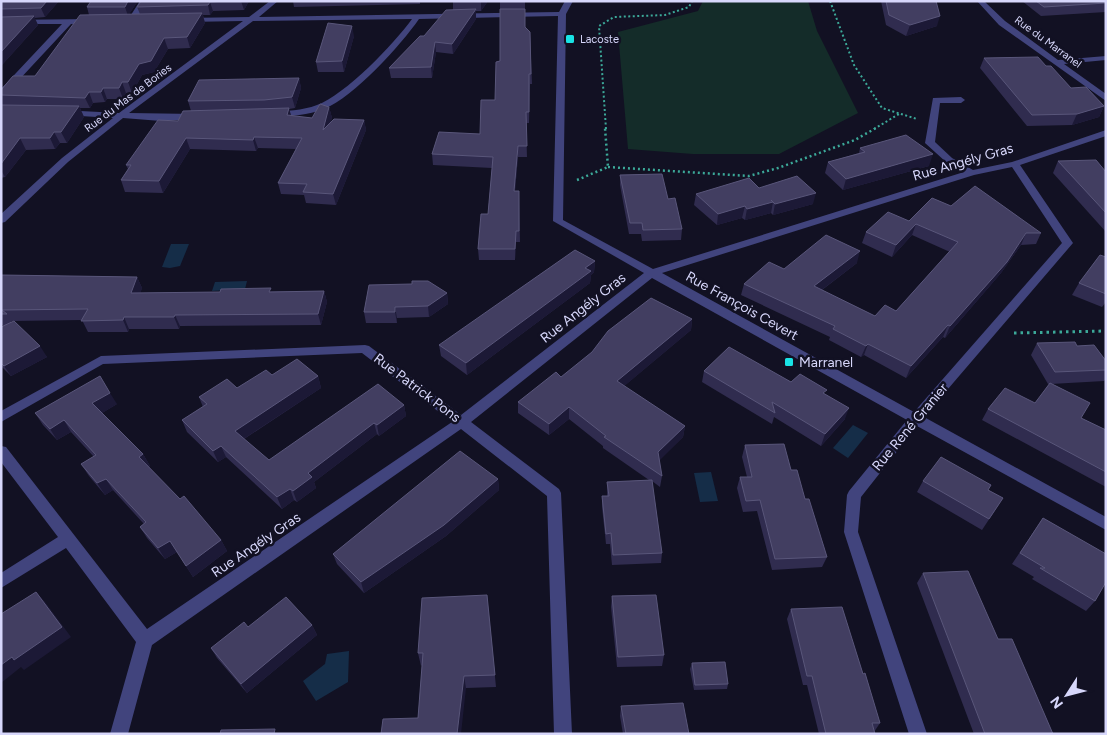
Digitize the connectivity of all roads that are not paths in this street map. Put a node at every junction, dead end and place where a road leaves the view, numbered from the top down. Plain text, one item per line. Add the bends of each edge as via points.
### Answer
1 (144, 1) edge
2 (275, 1) edge
3 (570, 1) edge
4 (980, 1) edge
5 (562, 14) junction
6 (418, 15) junction
7 (179, 20) edge
8 (250, 20) junction
9 (104, 21) edge
10 (122, 21) edge
11 (130, 21) junction
12 (140, 21) edge
13 (1, 22) edge
14 (68, 22) junction
15 (1106, 58) edge
16 (1058, 62) junction
17 (1, 94) edge
18 (1106, 98) edge
19 (961, 100) dead end
20 (50, 112) edge
21 (124, 115) junction
22 (265, 115) edge
23 (208, 116) edge
24 (1106, 133) edge
25 (1014, 164) junction
26 (972, 173) junction
27 (1, 220) edge
28 (651, 273) junction
29 (1, 417) edge
30 (916, 418) junction
31 (462, 422) junction
32 (1, 451) edge
33 (1106, 524) edge
34 (68, 539) junction
35 (1, 581) edge
36 (145, 640) junction
37 (119, 734) edge
38 (563, 734) edge
39 (918, 734) edge

1 - 11 street
2 - 8 street, Rue du Mas de Bories
3 - 5 street
4 - 16 street, Rue du Marranel via 1002,23
5 - 6 street
5 - 28 street, Rue François Cevert via 558,221
6 - 8 street
6 - 22 street via 410,29 347,90 325,105 300,112
7 - 8 street
8 - 21 street, Rue du Mas de Bories
9 - 14 street
10 - 11 street
11 - 12 street
13 - 14 street
14 - 17 street
15 - 16 street
16 - 18 street, Rue du Marranel
19 - 26 street via 936,100 930,143 949,160
20 - 21 street
21 - 23 street via 161,118
21 - 27 street, Rue du Mas de Bories via 35,185
24 - 25 street, Rue Angély Gras
25 - 26 street, Rue Angély Gras
25 - 30 street, Rue René Granier via 1068,243
26 - 28 street, Rue Angély Gras
28 - 30 street, Rue François Cevert
28 - 31 street, Rue Angély Gras
29 - 31 street, Rue Patrick Pons via 101,360 365,349
30 - 33 street, Rue François Cevert
30 - 39 street, Rue René Granier via 854,495 851,532
31 - 36 street, Rue Angély Gras
31 - 38 street, Rue Patrick Pons via 554,493
32 - 34 street
34 - 35 street
34 - 36 street
36 - 37 street

